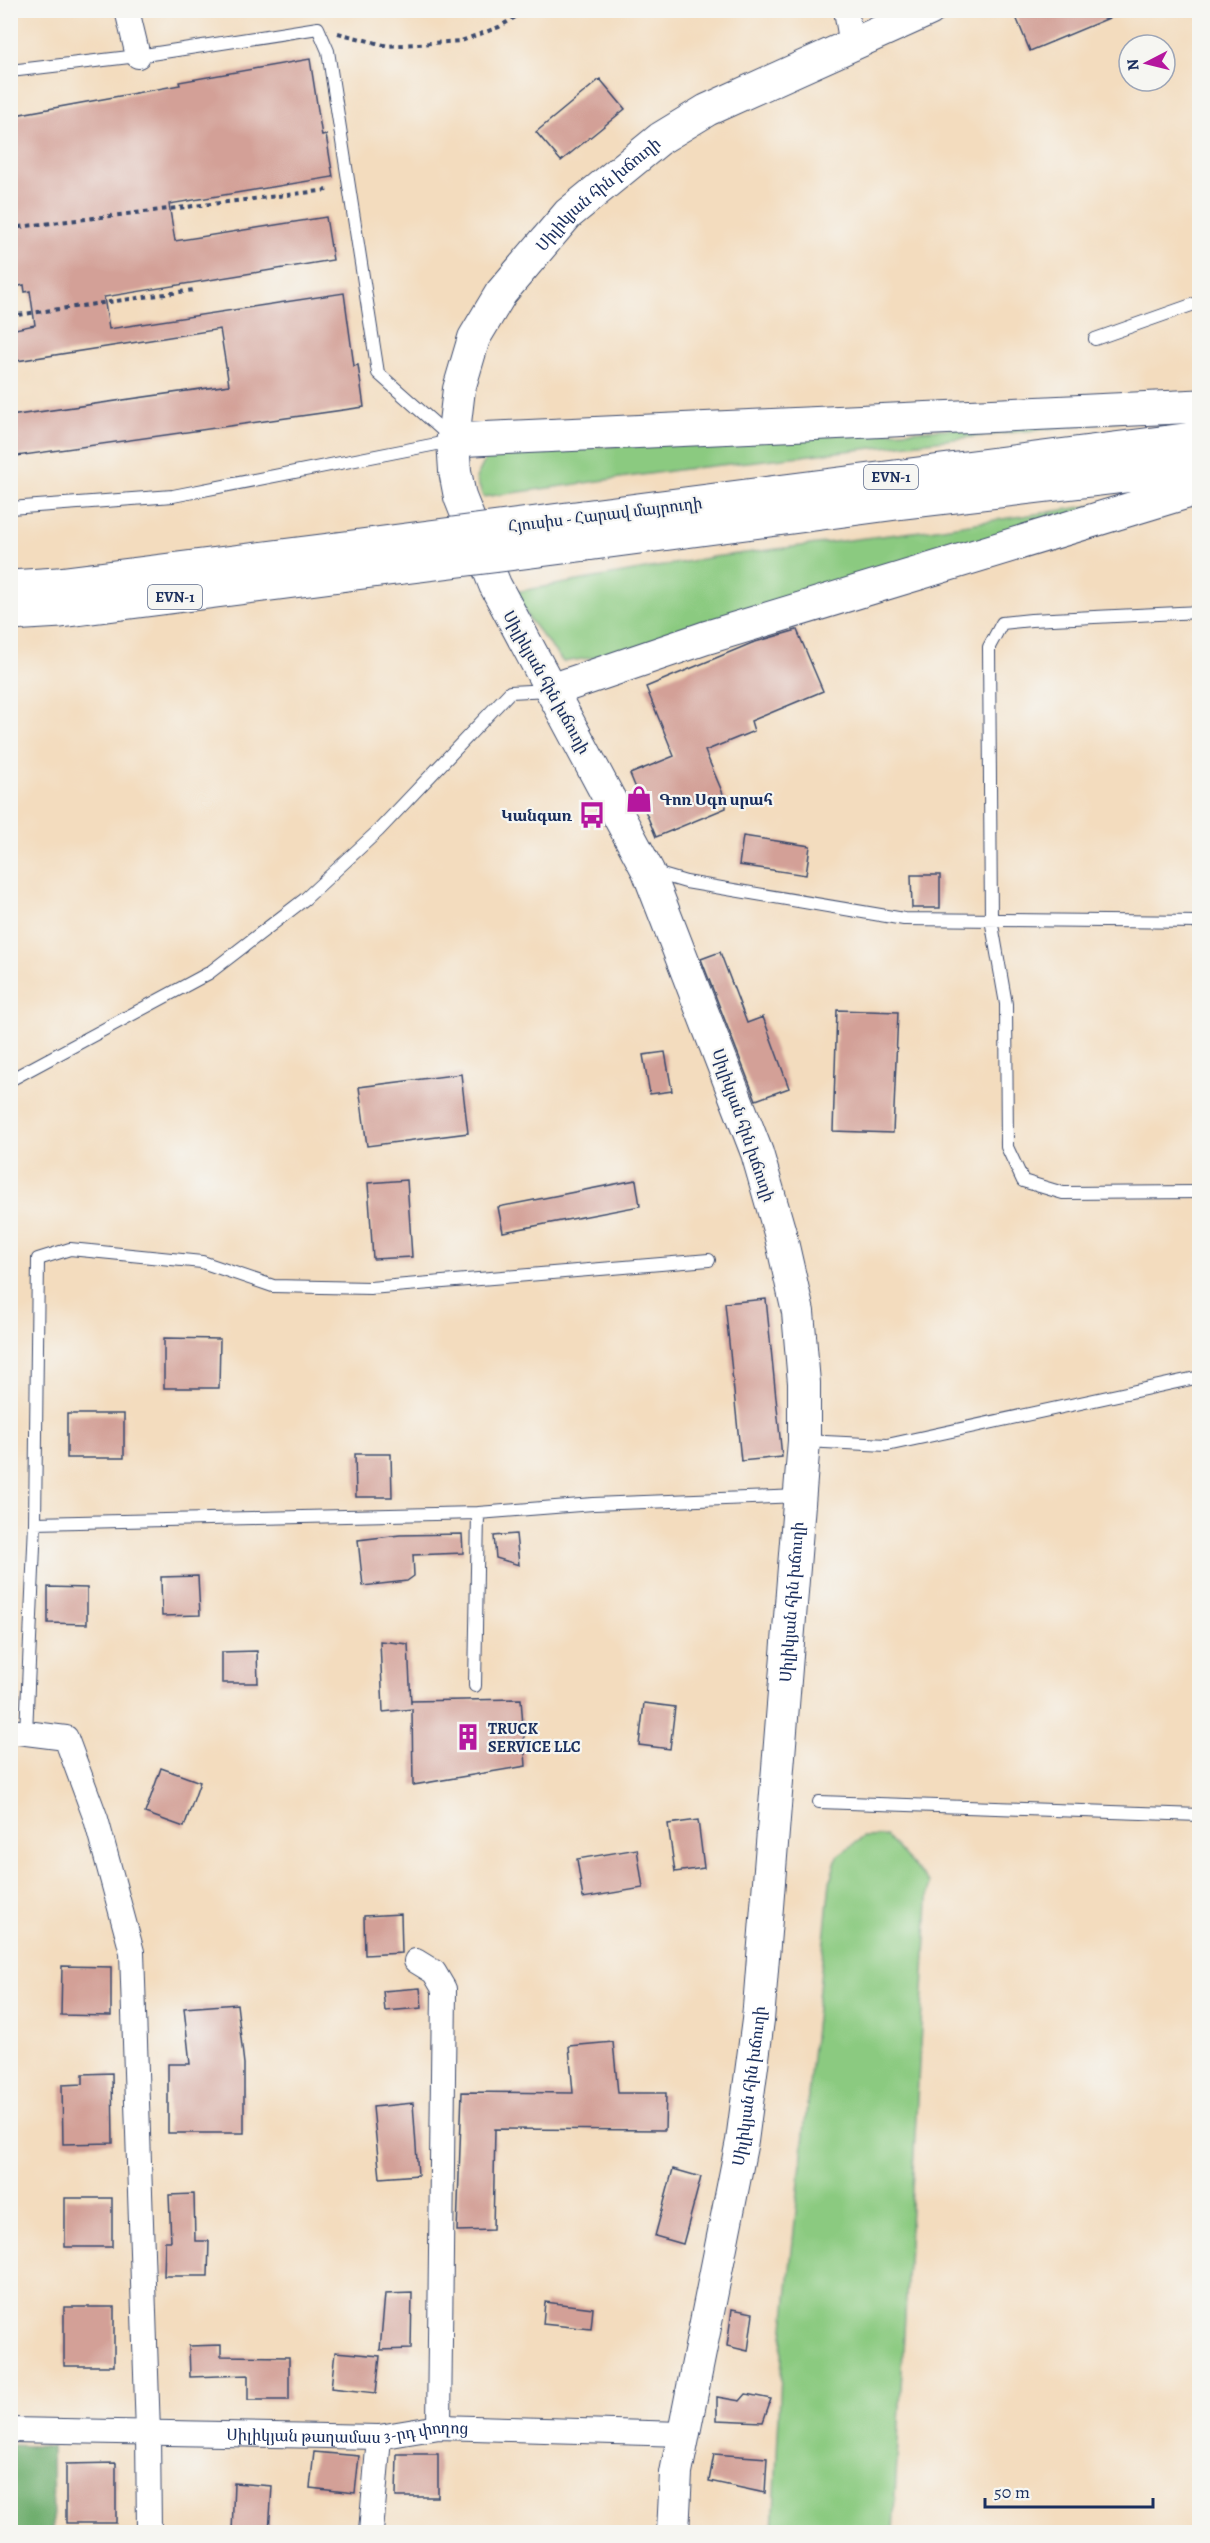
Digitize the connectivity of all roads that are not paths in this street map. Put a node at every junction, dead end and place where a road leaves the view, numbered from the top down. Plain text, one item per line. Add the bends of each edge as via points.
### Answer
1 (126, 10) edge
2 (846, 10) edge
3 (929, 10) edge
4 (852, 46) junction
5 (138, 56) junction
6 (10, 71) edge
7 (1200, 302) edge
8 (1095, 339) dead end
9 (1200, 406) edge
10 (1200, 438) edge
11 (453, 441) junction
12 (1200, 467) edge
13 (1200, 488) edge
14 (10, 508) edge
15 (585, 531) junction
16 (293, 568) junction
17 (10, 587) edge
18 (1200, 612) edge
19 (10, 614) edge
20 (552, 690) junction
21 (648, 871) junction
22 (991, 918) junction
23 (1200, 922) edge
24 (10, 1080) edge
25 (1200, 1192) edge
26 (710, 1260) dead end
27 (1200, 1377) edge
28 (804, 1441) junction
29 (801, 1496) junction
30 (478, 1513) junction
31 (35, 1523) junction
32 (475, 1686) dead end
33 (18, 1732) edge
34 (819, 1802) dead end
35 (1200, 1815) edge
36 (416, 1961) dead end
37 (440, 2427) junction
38 (10, 2430) edge
39 (148, 2433) junction
40 (683, 2434) junction
41 (379, 2437) junction
42 (149, 2532) edge
43 (370, 2532) edge
44 (673, 2532) edge

1 - 5 street
2 - 4 street
3 - 4 street, Սիլիկյան հին խճուղի
4 - 11 street, Սիլիկյան հին խճուղի via 706,110 661,138 568,214 501,293 474,338 459,389
5 - 6 lane
5 - 11 lane via 318,28 328,51 378,373
7 - 8 lane
9 - 11 highway
10 - 15 highway, Հյուսիս - Հարավ մայրուղի / EVN-1
11 - 14 lane via 173,496
11 - 20 street, Սիլիկյան հին խճուղի via 460,497 495,585
12 - 15 highway, Հյուսիս - Հարավ մայրուղի / EVN-1 via 897,503
13 - 20 highway via 705,638
15 - 16 highway, Հյուսիս - Հարավ մայրուղի / EVN-1, bridge
16 - 17 highway, Հյուսիս - Հարավ մայրուղի / EVN-1
16 - 19 highway, Հյուսիս - Հարավ մայրուղի / EVN-1 via 61,611
18 - 22 lane via 1002,623 989,647
20 - 21 street, Սիլիկյան հին խճուղի
20 - 24 lane via 510,692 369,839 305,899 209,973
21 - 22 lane via 686,882 904,919
21 - 28 street, Սիլիկյան հին խճուղի via 757,1153 780,1233 798,1312
22 - 23 lane
22 - 25 lane via 1006,1004 1006,1147 1023,1181 1064,1193
26 - 31 lane via 370,1288 273,1286 202,1262 70,1249 38,1259
27 - 28 lane via 886,1445
28 - 29 street, Սիլիկյան հին խճուղի
29 - 30 lane
29 - 40 street, Սիլիկյան հին խճուղի via 756,2031 742,2141
30 - 31 lane
30 - 32 lane
31 - 33 lane
33 - 39 street via 66,1738 96,1819 132,1952
34 - 35 lane
36 - 37 street via 434,1972 444,1989
37 - 40 street, Սիլիկյան թաղամաս 3-րդ փողոց
37 - 41 street, Սիլիկյան թաղամաս 3-րդ փողոց
38 - 39 street, Սիլիկյան թաղամաս 3-րդ փողոց
39 - 41 street, Սիլիկյան թաղամաս 3-րդ փողոց
39 - 42 street
40 - 44 street, Սիլիկյան հին խճուղի via 676,2473
41 - 43 street

